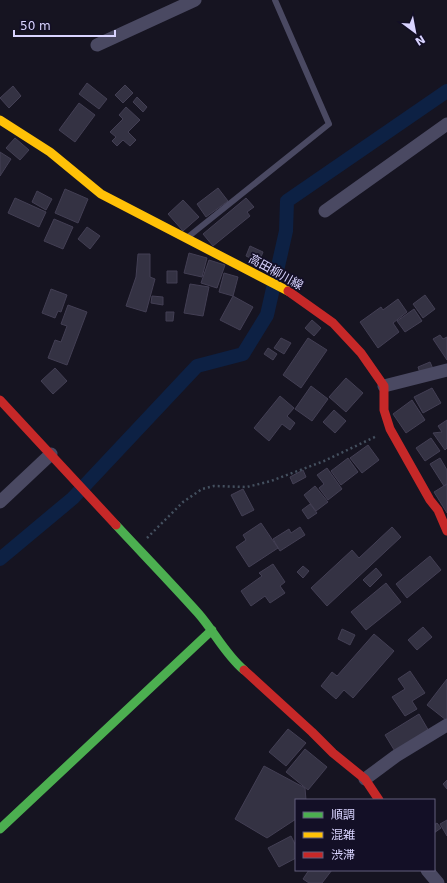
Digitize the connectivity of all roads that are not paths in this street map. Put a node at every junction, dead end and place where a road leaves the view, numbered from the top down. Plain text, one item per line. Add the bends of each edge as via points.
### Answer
1 (195, 0) edge
2 (275, 0) edge
3 (97, 45) dead end
4 (0, 120) edge
5 (447, 124) edge
6 (325, 211) dead end
7 (186, 238) junction
8 (447, 370) edge
9 (384, 386) junction
10 (0, 400) edge
11 (51, 454) junction
12 (0, 502) edge
13 (447, 531) edge
14 (212, 630) junction
15 (447, 725) edge
16 (365, 779) junction
17 (378, 799) edge
18 (0, 829) edge

1 - 3 street
2 - 7 lane via 329,124
4 - 7 street, 高田柳川線 via 50,152 101,194
5 - 6 street
7 - 9 street, 高田柳川線 via 293,294 333,323 361,353
8 - 9 street
9 - 13 street via 384,410 390,429 438,510
10 - 11 street
11 - 12 street
11 - 14 street
14 - 16 street via 233,661
14 - 18 street
15 - 16 street via 396,756
16 - 17 street

